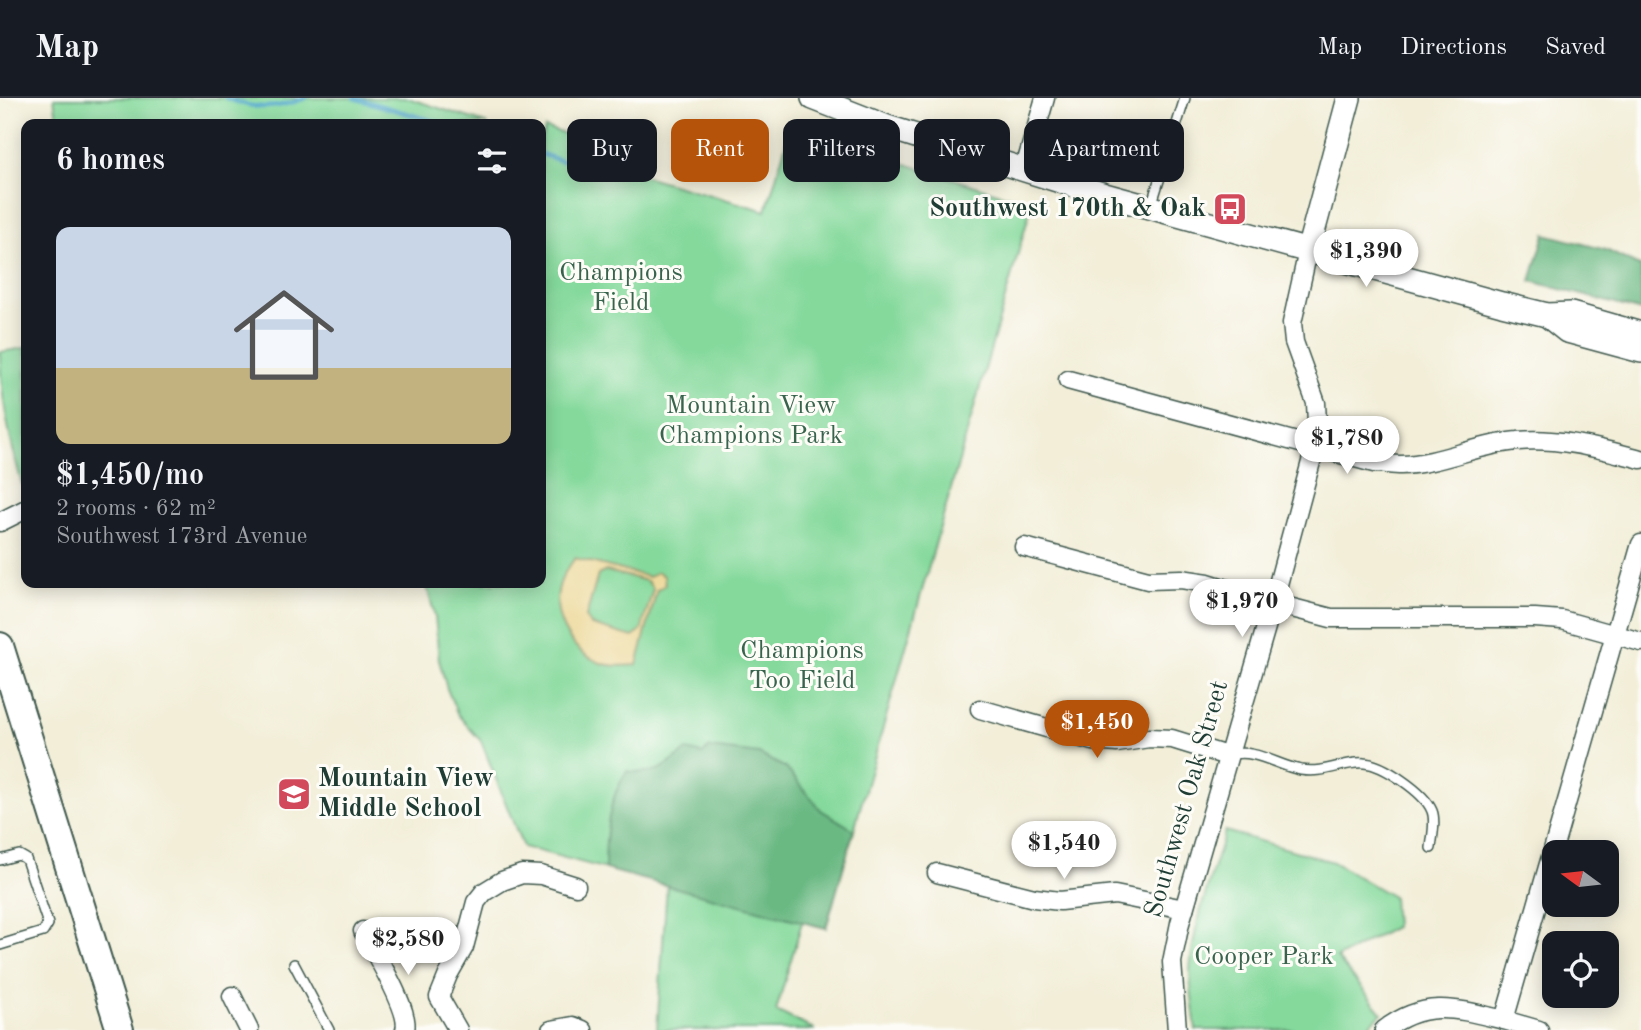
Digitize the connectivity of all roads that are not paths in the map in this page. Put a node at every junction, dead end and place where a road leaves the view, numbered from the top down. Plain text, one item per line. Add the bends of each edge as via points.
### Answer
1 (813, 98) edge
2 (1045, 98) edge
3 (1185, 98) edge
4 (1349, 98) edge
5 (1039, 119) edge
6 (1024, 171) edge
7 (1061, 182) edge
8 (1151, 209) junction
9 (1308, 251) junction
10 (1547, 315) junction
11 (1641, 334) edge
12 (1641, 351) edge
13 (1068, 380) dead end
14 (1315, 447) junction
15 (1641, 459) edge
16 (21, 512) edge
17 (0, 522) edge
18 (1641, 544) edge
19 (1024, 547) dead end
20 (1273, 603) junction
21 (1614, 634) junction
22 (1641, 642) edge
23 (0, 646) edge
24 (980, 709) dead end
25 (1227, 756) junction
26 (1431, 848) dead end
27 (0, 860) edge
28 (937, 873) dead end
29 (576, 886) dead end
30 (1184, 909) junction
31 (362, 931) dead end
32 (0, 944) edge
33 (295, 964) dead end
34 (232, 996) dead end
35 (1504, 1020) junction
36 (121, 1030) edge
37 (249, 1030) edge
38 (329, 1030) edge
39 (405, 1030) edge
40 (458, 1030) edge
41 (551, 1030) edge
42 (583, 1030) edge
43 (1177, 1030) edge
44 (1384, 1030) edge
45 (1539, 1030) edge

1 - 6 main road
2 - 5 street
3 - 8 lane
4 - 9 main road, Southwest Oak Street
7 - 8 main road
8 - 9 main road
9 - 10 main road
9 - 14 street, Southwest Oak Street via 1292,323 1294,342 1316,403
10 - 11 main road via 1571,314
10 - 12 main road via 1567,331
13 - 14 street
14 - 15 street via 1374,463 1401,465 1518,441 1592,447
14 - 20 street, Southwest Oak Street
16 - 17 street
18 - 21 street
19 - 20 street via 1148,580 1208,583
20 - 21 street via 1331,618 1535,618
20 - 25 street, Southwest Oak Street
21 - 22 street
21 - 35 street
23 - 36 main road
24 - 25 street via 1092,741 1172,739
25 - 26 lane via 1243,751 1301,770 1363,762 1383,767 1434,814
25 - 30 street, Southwest Oak Street
27 - 32 lane via 19,855 26,859 48,923 43,932
28 - 30 street via 1034,898 1060,901 1115,895
29 - 40 street via 522,874 479,897 464,947 439,997
30 - 43 street, Southwest Oak Street via 1172,962
31 - 39 street via 403,1009 408,1023
33 - 38 lane
34 - 37 street
35 - 44 street via 1434,1008 1413,1013
35 - 45 street
41 - 42 street via 573,1026

